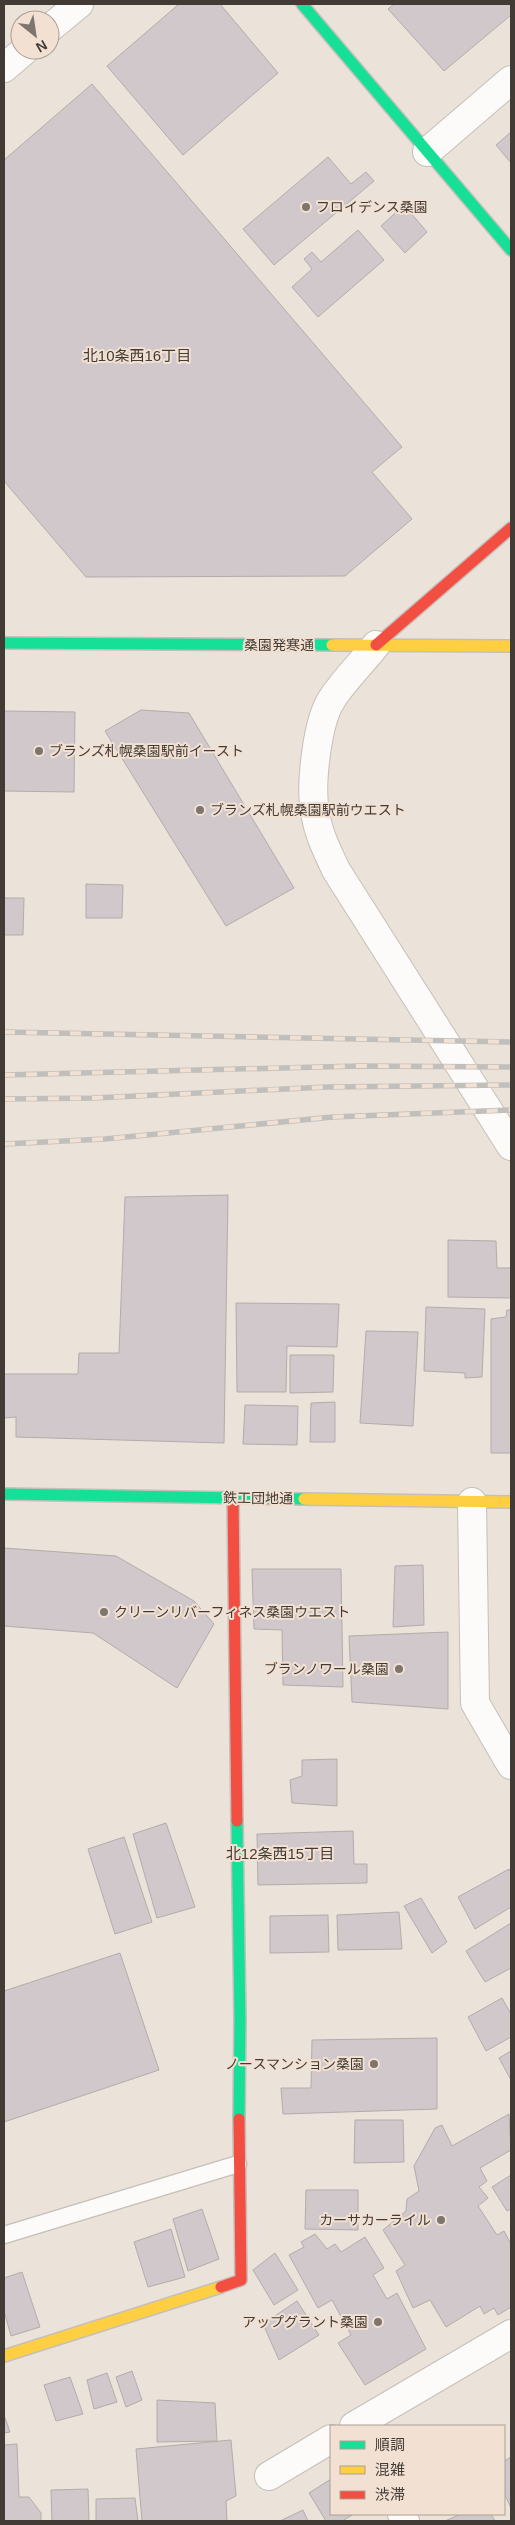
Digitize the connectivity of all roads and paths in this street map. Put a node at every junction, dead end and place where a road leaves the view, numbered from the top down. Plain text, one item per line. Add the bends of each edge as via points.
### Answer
1 (78, 4) edge
2 (302, 4) edge
3 (60, 19) edge
4 (511, 80) edge
5 (427, 152) junction
6 (511, 250) edge
7 (511, 528) edge
8 (4, 643) edge
9 (376, 645) junction
10 (511, 646) edge
11 (511, 1146) edge
12 (4, 1494) edge
13 (233, 1498) junction
14 (472, 1502) junction
15 (511, 1502) edge
16 (511, 1765) edge
17 (238, 2164) junction
18 (4, 2235) edge
19 (511, 2334) edge
20 (4, 2356) edge
21 (362, 2424) edge
22 (330, 2441) edge
23 (270, 2476) dead end

1 - 3 street
2 - 5 street
4 - 5 street
5 - 6 street
7 - 9 street
8 - 9 street, 桑園発寒通
9 - 10 street, 桑園発寒通
9 - 11 street via 331,700 319,734 314,811 322,840 336,870
12 - 13 street, 鉄工団地通
13 - 14 street, 鉄工団地通
13 - 17 street via 240,2020
14 - 15 street, 鉄工団地通
14 - 16 street via 475,1703
17 - 18 lane
17 - 20 street via 240,2280
19 - 21 street
22 - 23 street

